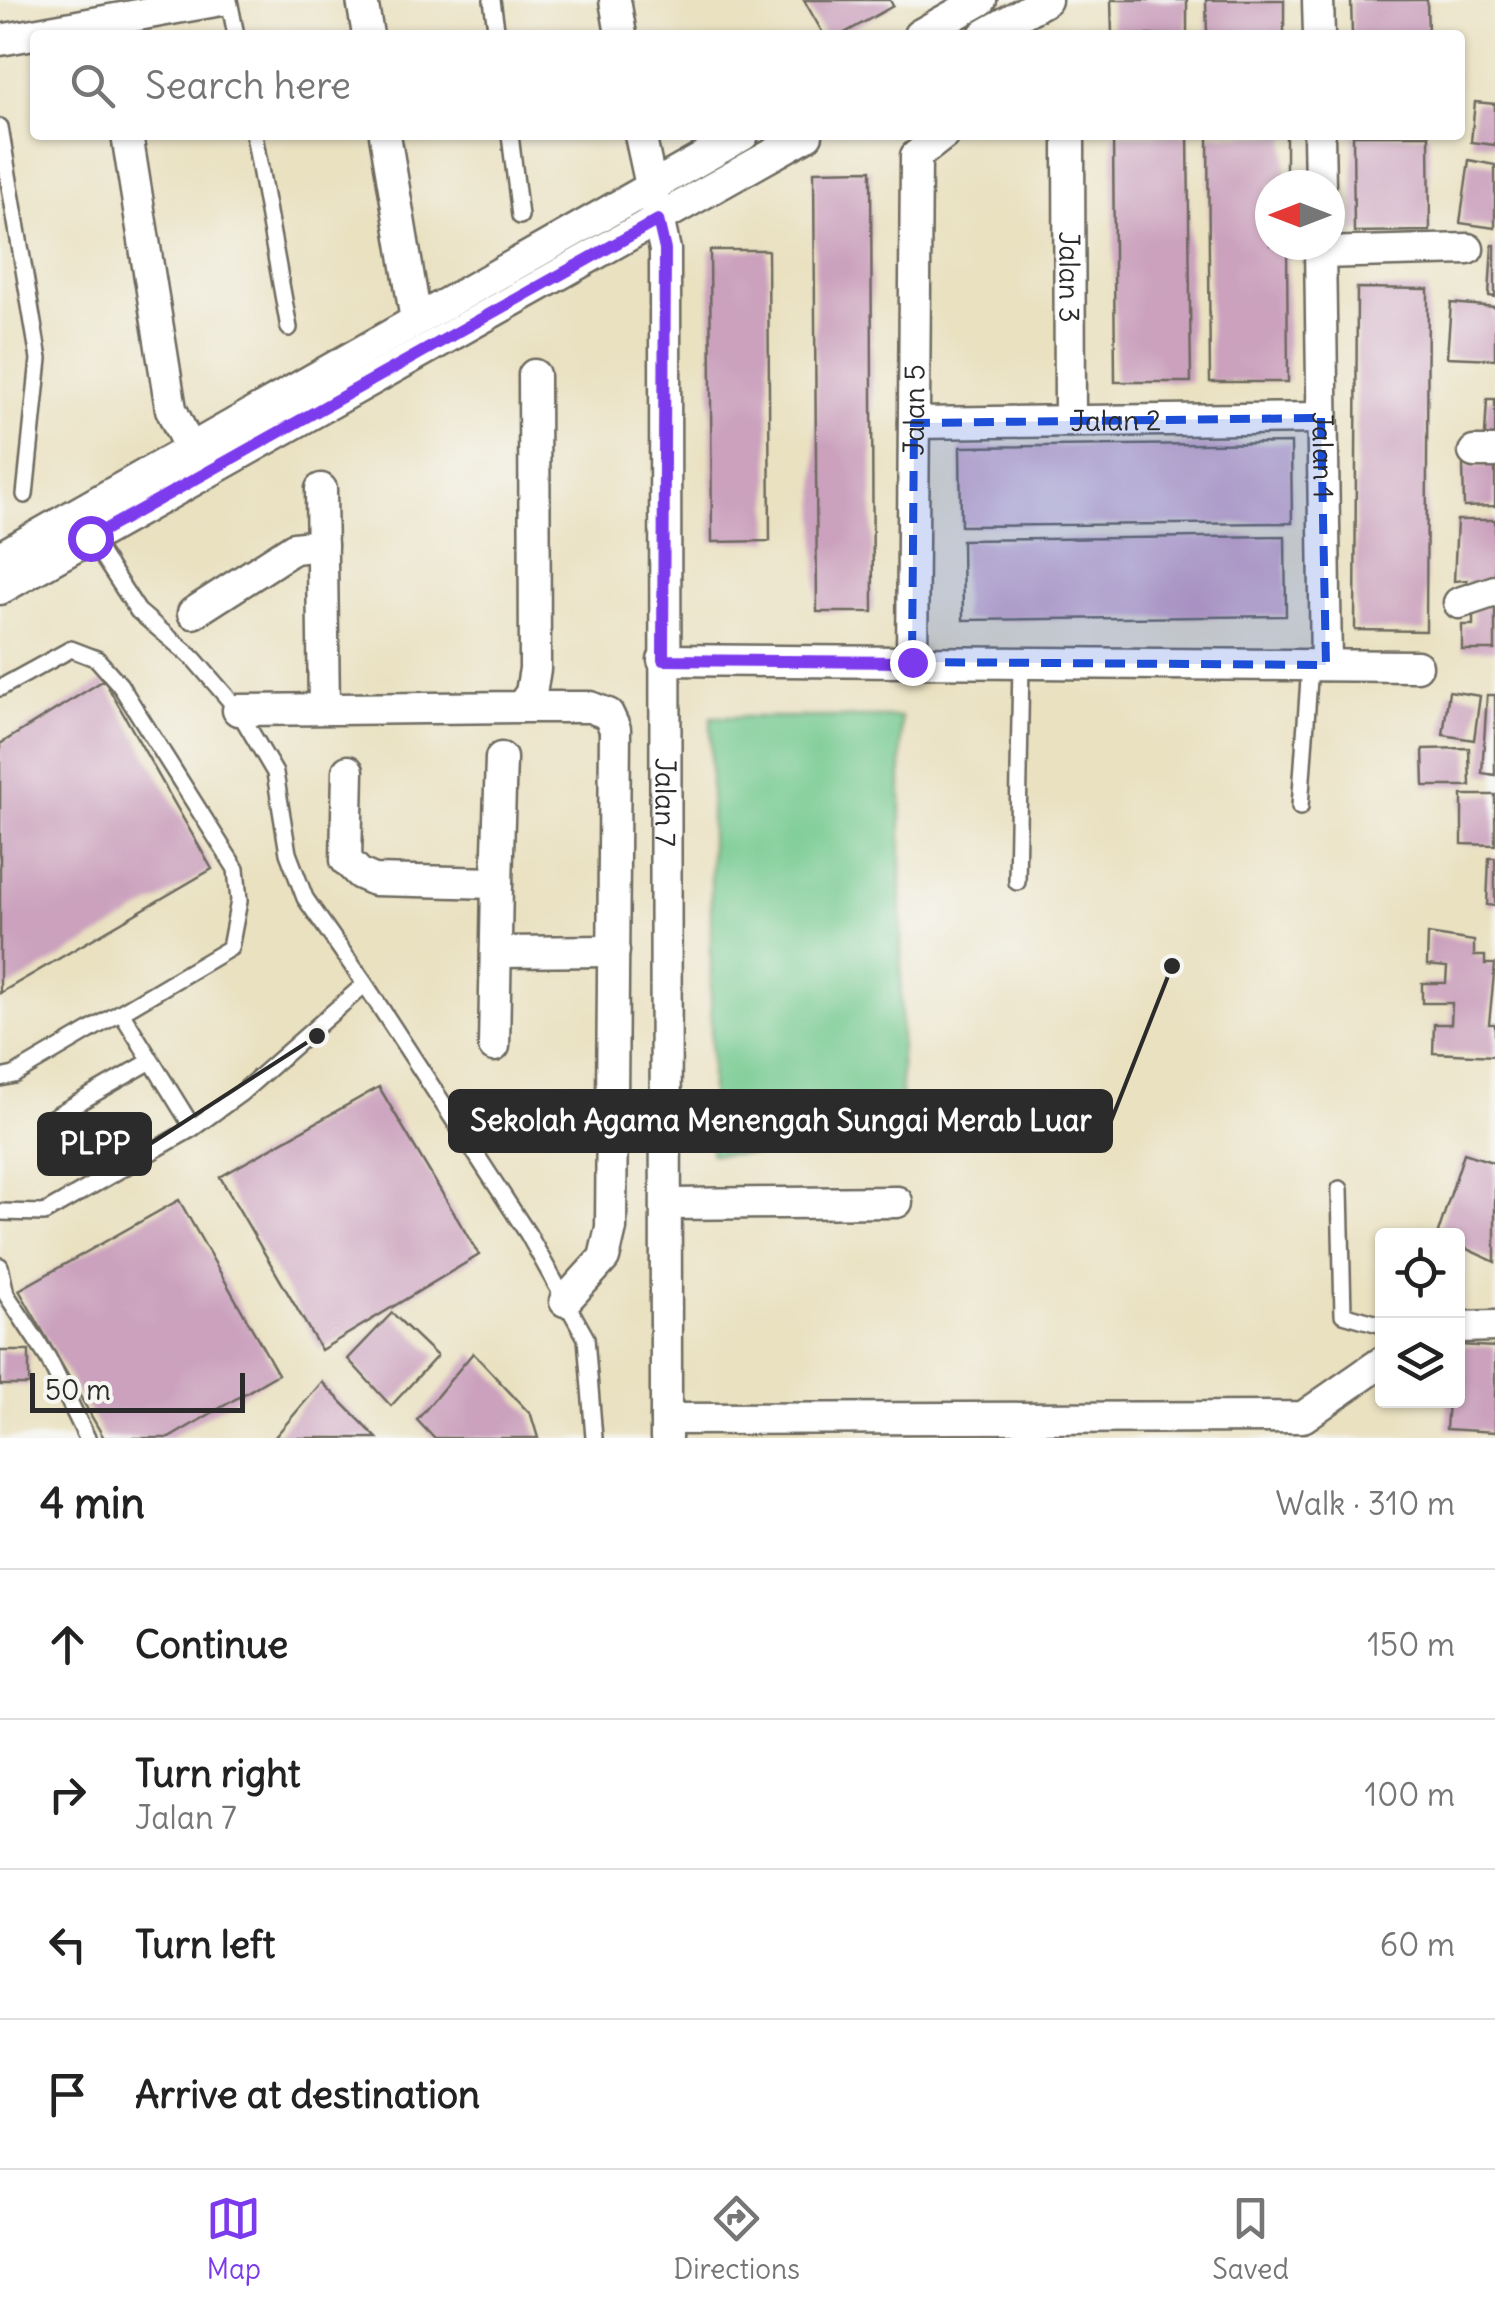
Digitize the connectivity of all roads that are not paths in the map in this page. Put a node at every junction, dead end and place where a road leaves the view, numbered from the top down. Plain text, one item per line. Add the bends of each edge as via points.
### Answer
1 (221, 0) edge
2 (229, 0) edge
3 (362, 0) edge
4 (492, 0) edge
5 (615, 0) edge
6 (980, 0) edge
7 (1046, 0) edge
8 (1318, 0) edge
9 (109, 27) edge
10 (84, 30) edge
11 (235, 30) edge
12 (367, 30) edge
13 (496, 30) edge
14 (620, 30) edge
15 (928, 30) edge
16 (993, 30) edge
17 (1318, 30) edge
18 (30, 36) edge
19 (0, 40) edge
20 (0, 127) edge
21 (128, 140) edge
22 (255, 140) edge
23 (386, 140) edge
24 (511, 140) edge
25 (641, 140) edge
26 (733, 140) edge
27 (798, 140) edge
28 (937, 140) edge
29 (1069, 140) edge
30 (1319, 140) edge
31 (1320, 170) edge
32 (649, 188) junction
33 (520, 216) dead end
34 (658, 220) junction
35 (1345, 249) edge
36 (1468, 250) dead end
37 (1320, 260) edge
38 (416, 320) junction
39 (289, 328) dead end
40 (534, 375) dead end
41 (1321, 418) junction
42 (1070, 420) junction
43 (914, 422) junction
44 (196, 462) junction
45 (321, 489) dead end
46 (25, 496) dead end
47 (83, 526) junction
48 (322, 545) junction
49 (0, 557) edge
50 (0, 589) edge
51 (1495, 592) edge
52 (1459, 603) dead end
53 (193, 613) dead end
54 (663, 660) junction
55 (912, 662) junction
56 (1021, 663) junction
57 (1318, 665) junction
58 (1417, 666) dead end
59 (0, 688) edge
60 (521, 707) junction
61 (324, 708) junction
62 (238, 710) junction
63 (501, 758) dead end
64 (348, 771) dead end
65 (1300, 807) dead end
66 (497, 882) junction
67 (1017, 882) dead end
68 (614, 951) junction
69 (496, 952) junction
70 (365, 984) junction
71 (121, 1012) junction
72 (494, 1046) dead end
73 (151, 1061) junction
74 (0, 1078) edge
75 (48, 1120) dead end
76 (192, 1128) junction
77 (1340, 1189) dead end
78 (897, 1202) dead end
79 (667, 1204) junction
80 (0, 1212) edge
81 (0, 1266) edge
82 (565, 1301) junction
83 (1375, 1323) edge
84 (1495, 1326) edge
85 (1465, 1327) edge
86 (1375, 1368) edge
87 (872, 1428) edge
88 (1303, 1428) edge
89 (666, 1429) edge
90 (87, 1438) edge
91 (594, 1438) edge

1 - 9 street
2 - 11 lane
3 - 12 street
4 - 13 lane
5 - 14 street
6 - 15 street
7 - 16 street
8 - 17 street
9 - 10 street
18 - 19 street
20 - 46 lane via 39,359
21 - 44 street via 171,409
22 - 39 lane
23 - 38 street
24 - 33 lane
25 - 32 street, Jalan 7
26 - 32 street
27 - 34 street
28 - 43 street, Jalan 5 via 916,156
29 - 42 street, Jalan 3
30 - 31 street
32 - 34 street, Jalan 7
32 - 38 street
34 - 44 street
34 - 54 street, Jalan 7 via 665,250
35 - 36 street
37 - 41 street, Jalan 1
38 - 44 street
40 - 60 street via 535,669
41 - 42 street, Jalan 2
41 - 57 street, Jalan 1
42 - 43 street, Jalan 2
43 - 55 street, Jalan 5
44 - 47 street
45 - 48 street
47 - 49 street
47 - 50 street
47 - 62 lane via 138,611
48 - 53 street via 294,548
48 - 61 street
51 - 52 street
54 - 55 street
54 - 79 street, Jalan 7
55 - 56 street
56 - 57 street
56 - 67 lane
57 - 58 street
57 - 65 lane
59 - 71 lane via 71,650 97,658 236,869 239,901 230,948
60 - 61 street
60 - 68 street via 590,707 608,714 615,729
61 - 62 street
62 - 70 lane via 275,773 288,852 306,898
63 - 66 street
64 - 66 street via 346,860 360,874 374,880
66 - 69 street
68 - 69 street
68 - 82 street via 611,1228 604,1258
69 - 72 street
70 - 76 lane
70 - 82 lane
71 - 73 lane
71 - 74 lane
73 - 75 lane
73 - 76 lane
76 - 80 lane via 44,1213
77 - 83 lane via 1344,1314
78 - 79 street
79 - 89 street, Jalan 7
81 - 90 lane via 6,1294 48,1358
82 - 91 lane via 586,1338
84 - 85 street
86 - 88 street
87 - 88 street
87 - 89 street

